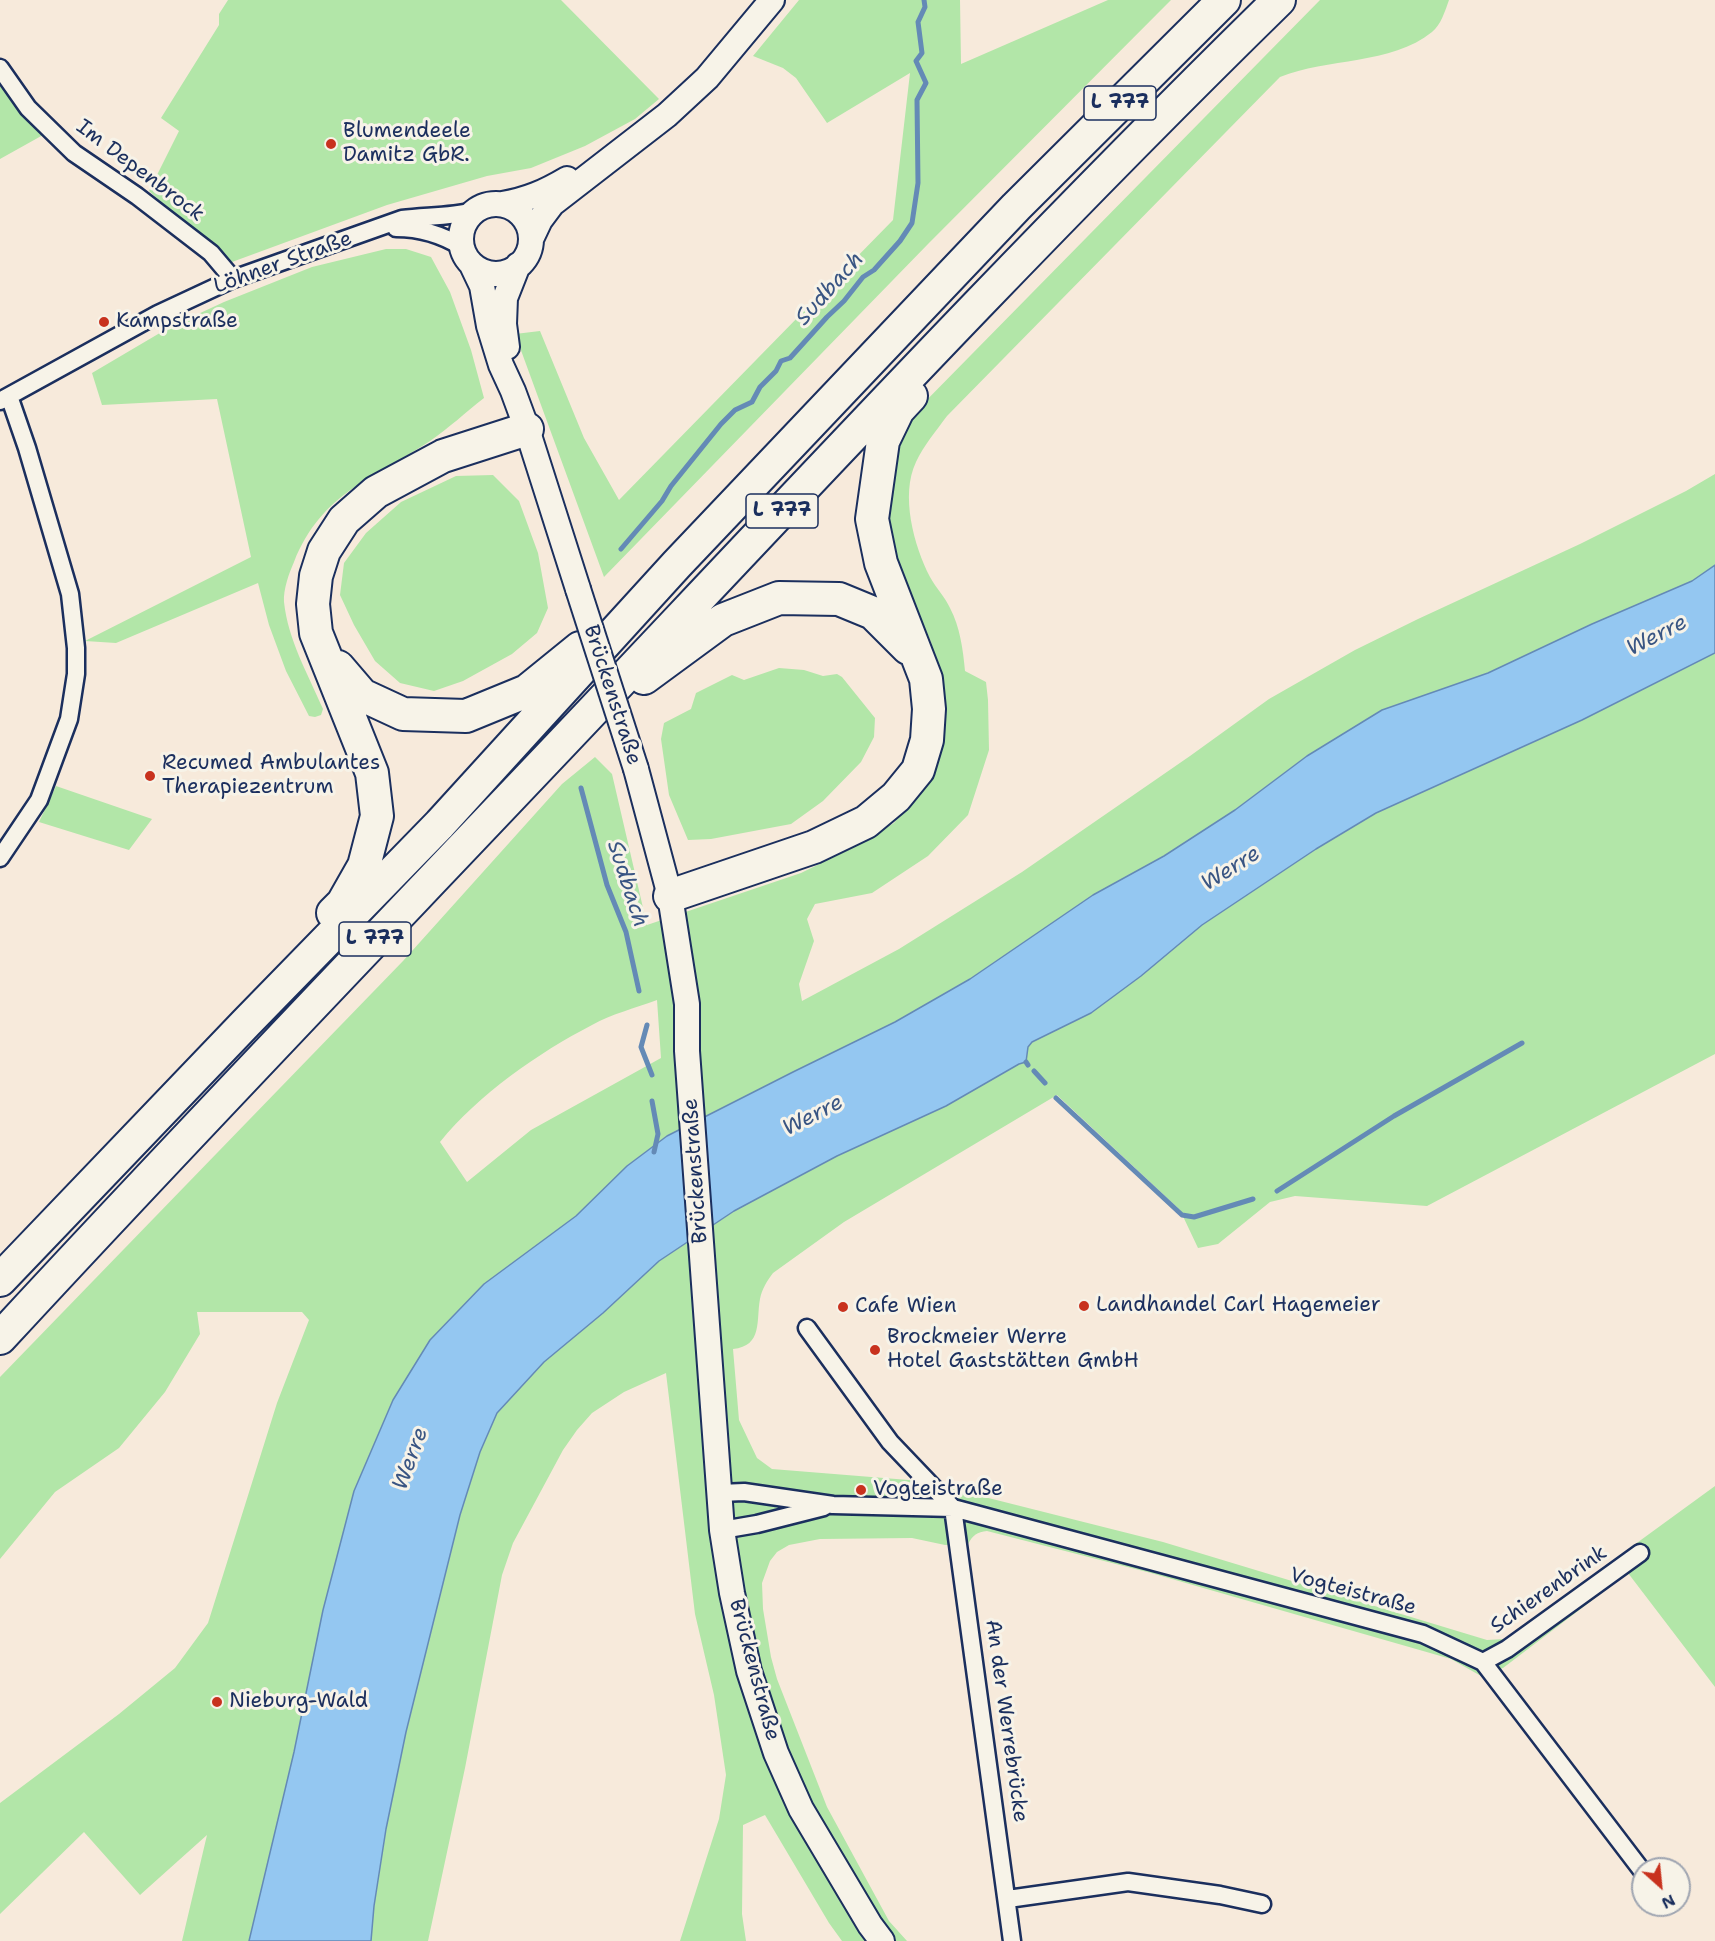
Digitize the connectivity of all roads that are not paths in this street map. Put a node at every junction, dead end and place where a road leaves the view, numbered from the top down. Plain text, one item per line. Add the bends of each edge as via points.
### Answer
1 (772, 0) edge
2 (1224, 0) edge
3 (1279, 0) edge
4 (0, 68) edge
5 (633, 140) junction
6 (502, 204) junction
7 (474, 211) junction
8 (377, 229) junction
9 (531, 239) junction
10 (467, 256) junction
11 (518, 265) junction
12 (233, 279) junction
13 (987, 294) junction
14 (513, 391) junction
15 (5, 398) edge
16 (527, 429) junction
17 (706, 533) junction
18 (316, 633) junction
19 (920, 660) junction
20 (576, 728) junction
21 (0, 858) edge
22 (670, 896) junction
23 (246, 1023) junction
24 (0, 1280) edge
25 (807, 1328) dead end
26 (0, 1338) edge
27 (720, 1493) junction
28 (833, 1504) junction
29 (953, 1508) junction
30 (722, 1530) junction
31 (1640, 1553) dead end
32 (1483, 1662) junction
33 (1632, 1857) edge
34 (1008, 1899) junction
35 (1262, 1904) dead end
36 (882, 1941) edge
37 (1012, 1941) edge

1 - 5 main road via 707,78
2 - 17 highway, L 777 via 1016,207
3 - 13 highway, L 777
4 - 12 street, Im Depenbrock via 28,108 74,153 211,252
5 - 6 main road via 543,194
5 - 9 main road via 552,204
6 - 7 main road
6 - 9 main road via 525,220
7 - 8 street, Löhner Straße via 402,219
7 - 10 main road via 460,238
8 - 10 street, Löhner Straße via 408,228 436,233
8 - 12 street, Löhner Straße
9 - 11 main road via 525,258
10 - 11 main road via 490,273
10 - 14 main road, Brückenstraße via 482,286 489,326
11 - 14 main road, Brückenstraße via 505,298 504,324
12 - 15 street, Löhner Straße via 158,314
13 - 19 highway, L 777 via 963,339 898,410 883,441 873,519 881,563
13 - 20 highway, L 777
14 - 16 main road, Brückenstraße
15 - 21 street via 27,448 70,594 76,674 69,719 39,800
16 - 18 highway, L 777 via 443,456 376,492 345,519 324,551 316,576
16 - 22 main road, Brückenstraße, bridge via 636,769
17 - 18 highway via 671,553 577,651 527,691 466,716 403,714 362,695 342,674
17 - 23 highway, L 777 via 441,824
18 - 23 highway, L 777 via 372,773 377,816 364,866 343,903 254,999
19 - 20 highway via 873,613 839,599 779,598 723,620
19 - 22 highway, L 777 via 929,709 927,740 918,770 896,797 866,822 814,847
20 - 26 highway, L 777 via 174,1149
22 - 27 main road, Brückenstraße via 687,1004 687,1051
23 - 24 highway, L 777
25 - 29 street via 890,1442
27 - 28 street, Vogteistraße via 744,1492
27 - 30 main road, Brückenstraße
28 - 29 street, Vogteistraße
28 - 30 street, Vogteistraße
29 - 32 street, Vogteistraße via 1423,1635
29 - 34 street, An der Werrebrücke
30 - 36 main road, Brückenstraße via 749,1671 776,1753 801,1809
31 - 32 street, Schierenbrink via 1507,1649
32 - 33 street, Vogteistraße
34 - 35 street via 1128,1882
34 - 37 street, An der Werrebrücke

